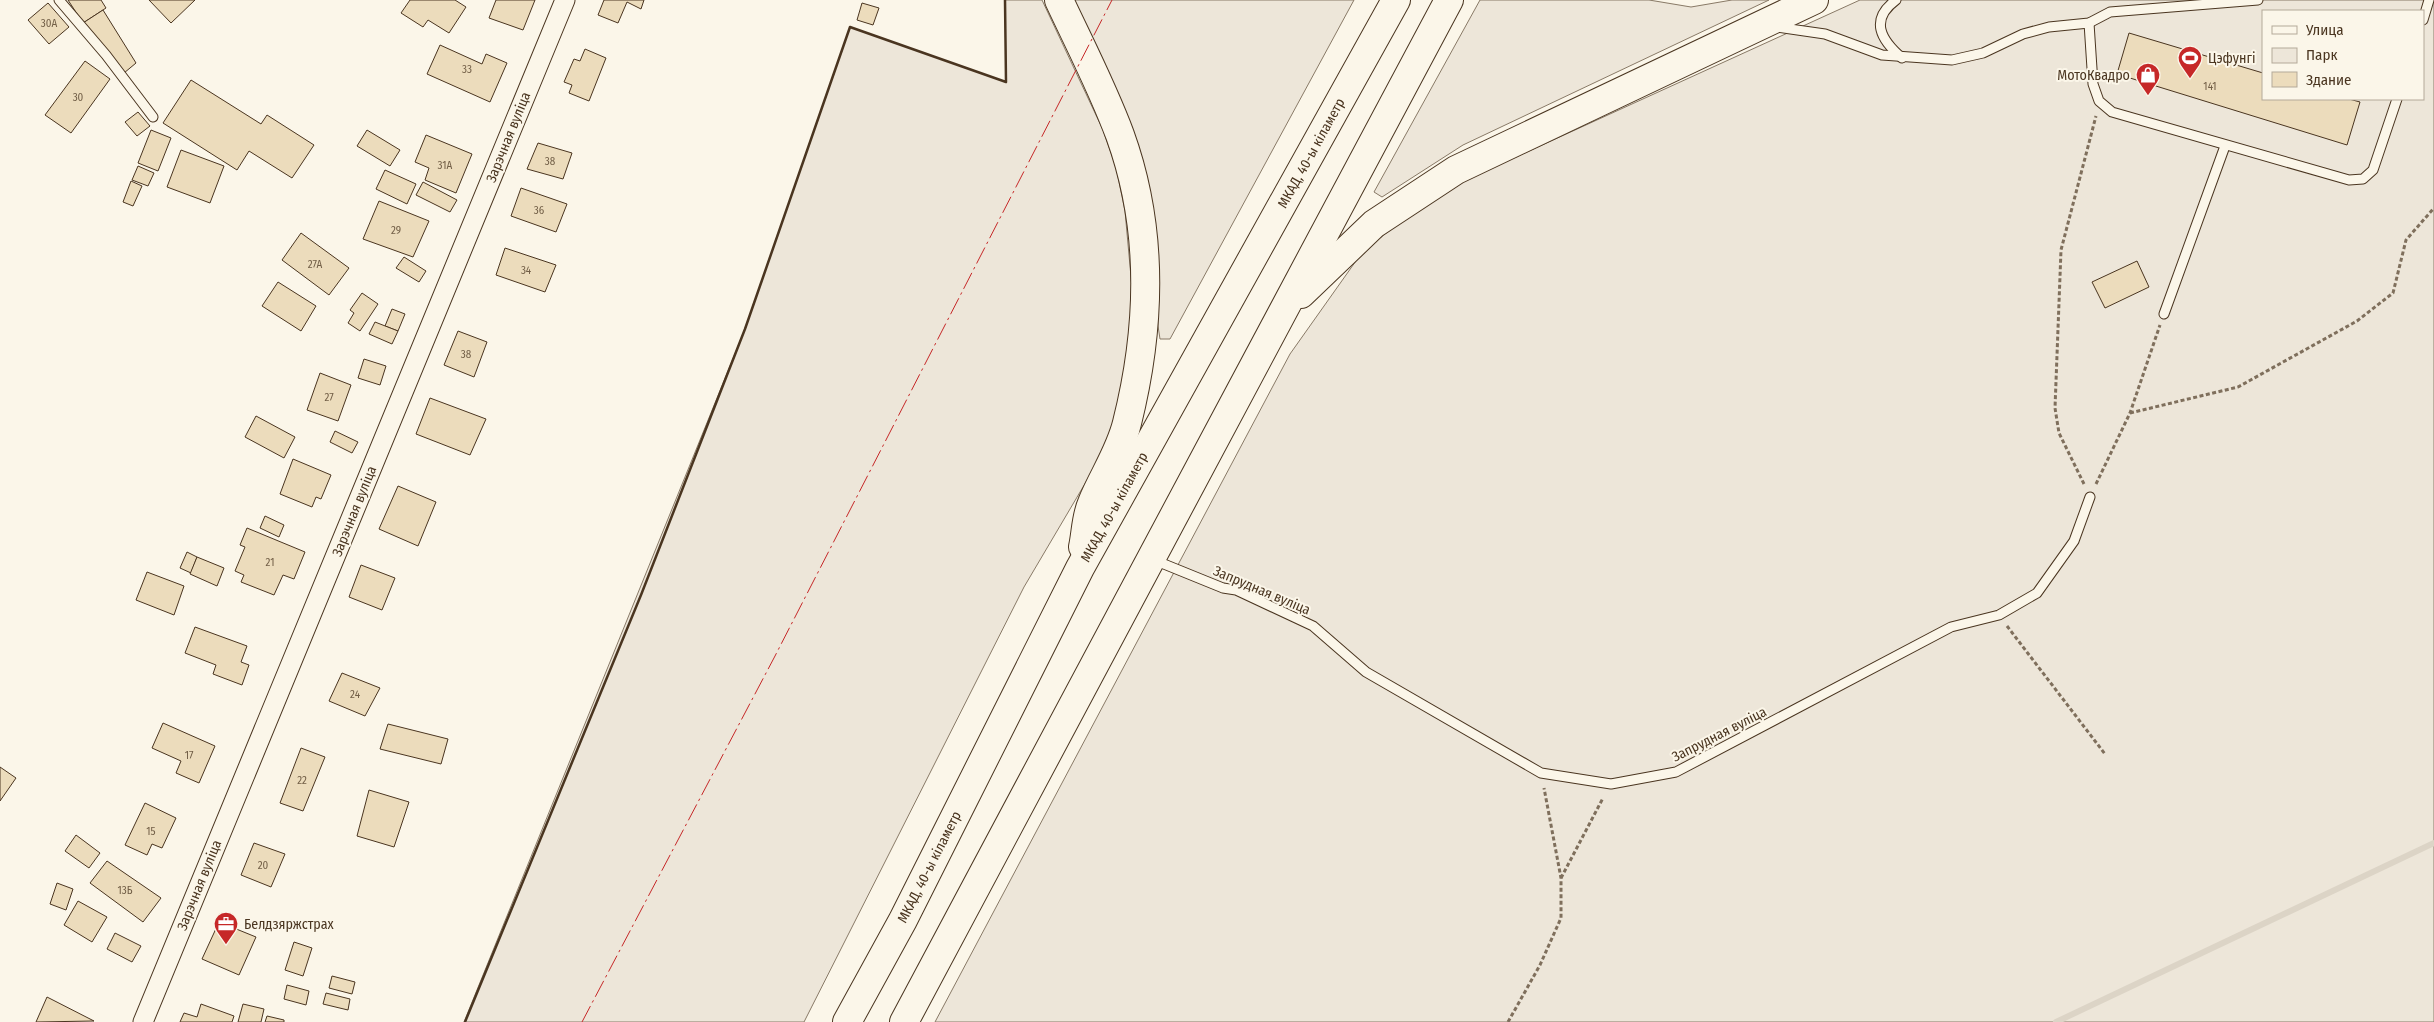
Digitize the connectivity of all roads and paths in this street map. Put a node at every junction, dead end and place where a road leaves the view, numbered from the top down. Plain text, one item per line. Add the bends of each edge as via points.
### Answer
1 (59, 0) edge
2 (565, 0) edge
3 (1060, 0) edge
4 (1396, 0) edge
5 (1449, 0) edge
6 (1814, 0) edge
7 (1896, 0) edge
8 (2258, 0) edge
9 (2429, 0) edge
10 (2424, 17) edge
11 (2089, 24) junction
12 (1757, 26) junction
13 (1902, 58) junction
14 (2397, 100) edge
15 (2100, 101) junction
16 (153, 117) dead end
17 (2225, 146) junction
18 (2434, 208) edge
19 (1284, 310) junction
20 (2164, 314) joint
21 (2130, 413) junction
22 (2090, 497) junction
23 (1151, 559) junction
24 (1080, 568) junction
25 (1999, 616) junction
26 (2105, 754) dead end
27 (1541, 773) junction
28 (1611, 784) junction
29 (1561, 878) junction
30 (142, 1022) edge
31 (847, 1022) edge
32 (904, 1022) edge
33 (1508, 1022) edge

1 - 16 lane
2 - 30 street, Зарэчная вуліца
3 - 24 highway via 1120,136 1140,214 1146,264 1137,382 1124,434 1091,504
4 - 24 highway, МКАД, 40-ы кіламетр
5 - 19 highway
6 - 12 highway
7 - 13 lane via 1879,20 1880,29 1892,49
8 - 11 lane via 2110,12
9 - 10 lane
11 - 13 lane via 2049,27 2023,34 1983,53 1952,60
11 - 15 lane via 2093,84
12 - 13 lane via 1804,29 1882,55
12 - 19 highway via 1456,170 1374,224
14 - 17 lane via 2373,170 2363,179 2349,180
15 - 17 lane via 2112,112
15 - 22 path via 2061,250 2055,408 2058,433
17 - 20 lane
18 - 21 path via 2406,240 2393,293 2357,321 2238,387
19 - 23 highway
20 - 21 path
21 - 22 path
22 - 25 lane, Запрудная вуліца via 2074,541 2037,593
23 - 27 lane, Запрудная вуліца via 1223,588 1236,590 1313,626 1366,672
23 - 32 highway
24 - 31 highway, МКАД, 40-ы кіламетр via 903,920
25 - 26 path
25 - 28 lane, Запрудная вуліца via 1951,628 1676,772
27 - 28 lane, Запрудная вуліца
27 - 29 path
28 - 29 path
29 - 33 path via 1562,918

